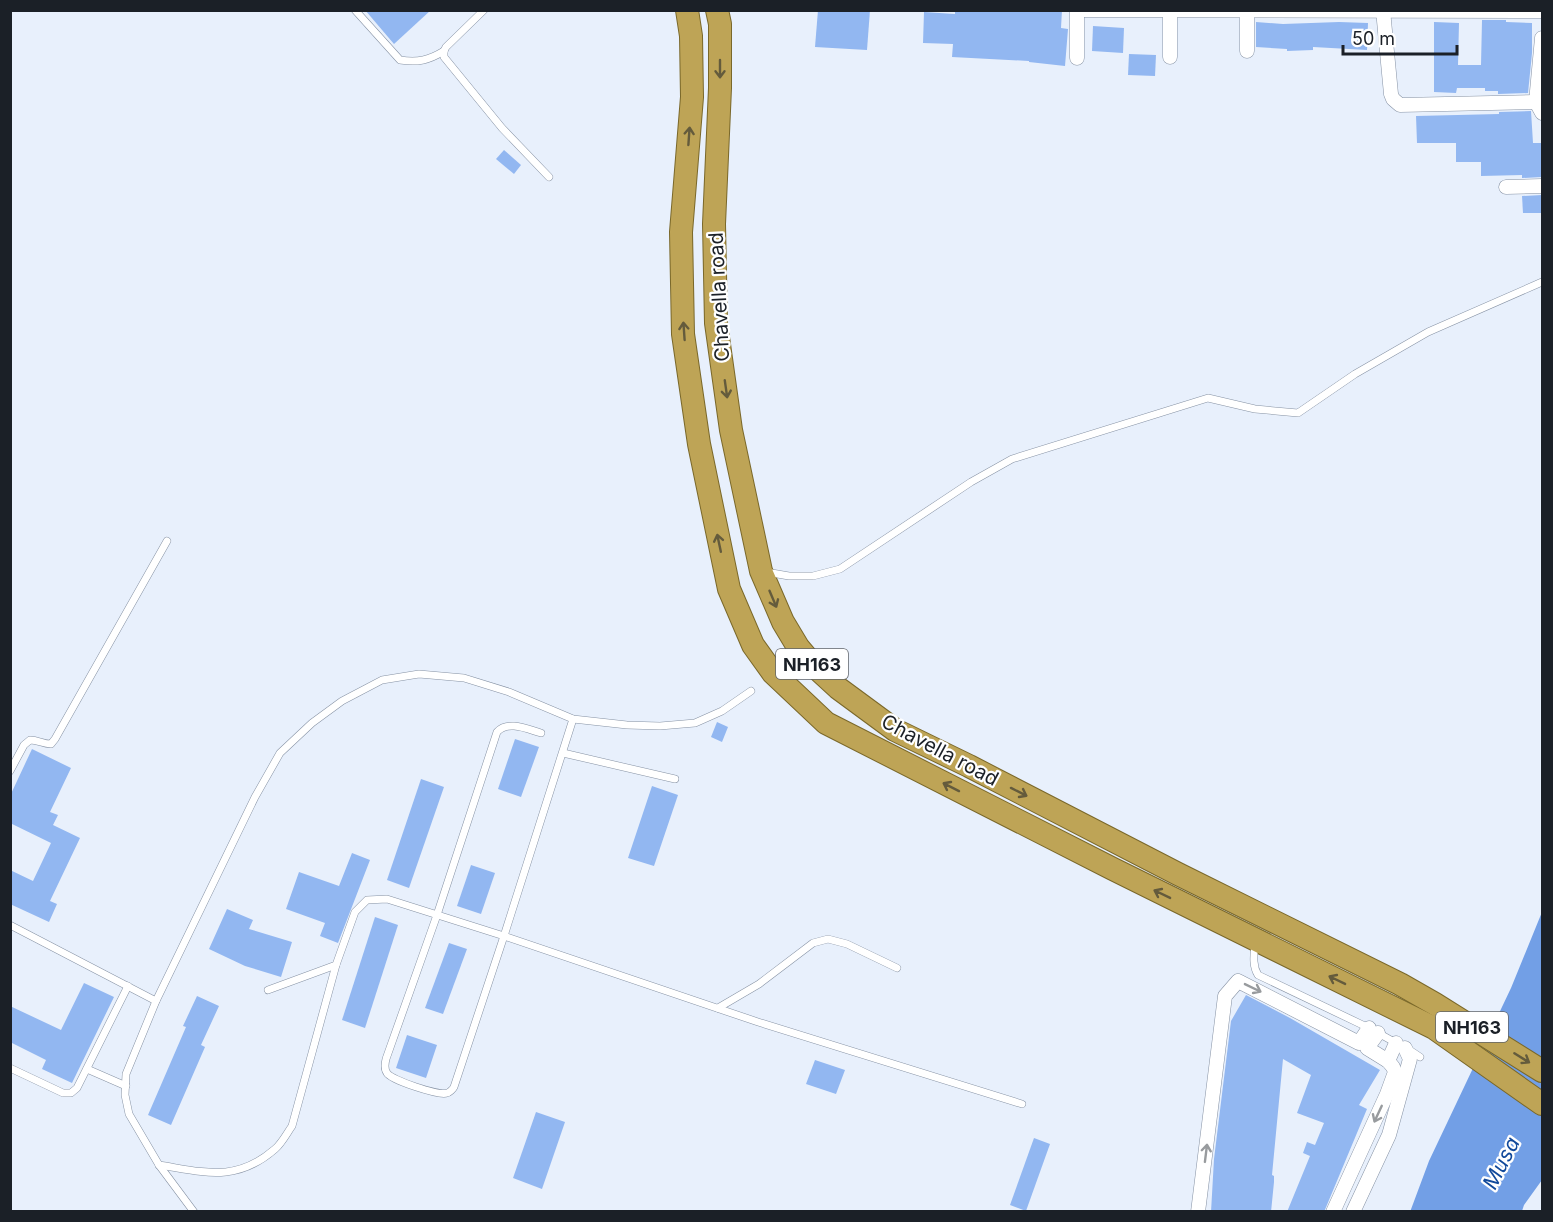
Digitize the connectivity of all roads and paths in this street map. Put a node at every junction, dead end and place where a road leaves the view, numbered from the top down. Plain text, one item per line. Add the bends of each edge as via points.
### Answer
1 (355, 10) edge
2 (484, 10) edge
3 (687, 10) edge
4 (717, 10) edge
5 (1077, 11) edge
6 (1170, 11) edge
7 (1247, 11) edge
8 (1383, 11) edge
9 (1542, 11) edge
10 (1542, 38) edge
11 (444, 51) junction
12 (1247, 51) dead end
13 (1170, 57) dead end
14 (1077, 58) dead end
15 (1539, 107) edge
16 (549, 177) dead end
17 (1542, 186) edge
18 (1506, 187) dead end
19 (1542, 282) edge
20 (167, 540) dead end
21 (761, 571) junction
22 (751, 691) dead end
23 (573, 719) junction
24 (540, 733) dead end
25 (562, 753) junction
26 (10, 771) edge
27 (675, 779) dead end
28 (437, 915) junction
29 (10, 925) edge
30 (504, 936) junction
31 (1256, 940) junction
32 (336, 965) junction
33 (897, 968) dead end
34 (128, 986) junction
35 (268, 990) dead end
36 (156, 1001) junction
37 (718, 1008) junction
38 (1373, 1030) junction
39 (1363, 1045) junction
40 (1400, 1045) junction
41 (1420, 1057) dead end
42 (1388, 1061) junction
43 (10, 1068) edge
44 (87, 1069) junction
45 (1542, 1071) edge
46 (126, 1086) junction
47 (1022, 1104) dead end
48 (1542, 1104) edge
49 (159, 1164) junction
50 (194, 1212) edge
51 (1198, 1212) edge
52 (1333, 1212) edge
53 (1353, 1212) edge

1 - 11 lane via 400,60 423,61
2 - 11 lane
31 -> 3 highway, Chavella road / NH163 via 826,723 773,674 753,645 729,590 699,444 683,334 681,232 692,96
4 -> 21 highway, Chavella road / NH163 via 720,88 714,224 716,323 731,430
5 - 6 street
5 - 14 street
6 - 7 street
6 - 13 street
7 - 8 street
7 - 12 street
8 - 9 street
8 - 15 street via 1391,94 1400,105
10 - 15 street
11 - 16 lane via 444,57 502,128
17 - 18 street
19 - 21 lane via 1428,332 1298,413 1255,410 1209,398 1012,459 840,569 813,576
20 - 26 lane via 56,739 51,744 30,740
21 -> 45 highway, Chavella road / NH163 via 783,622 814,666 895,730 1400,984
22 - 23 lane via 695,723 627,725
23 - 25 lane
23 - 36 lane via 464,678 419,674 381,680 342,701 280,753
24 - 28 lane via 518,726 500,728 497,732
25 - 27 lane
25 - 30 lane
28 - 30 lane
28 - 30 lane via 385,1067 394,1079 440,1094 454,1087
28 - 32 lane via 387,899 367,900 355,912
29 - 34 lane
30 - 37 lane
31 - 38 lane via 1254,969 1258,975
48 -> 31 highway, Chavella road / NH163 via 1434,1028
32 - 35 lane
32 - 49 lane via 292,1126 277,1148 253,1165 232,1172
33 - 37 lane via 828,939 813,943 759,984
34 - 36 lane
34 - 44 lane
36 - 46 lane via 126,1074
37 - 47 lane
38 - 39 street
38 - 40 lane
39 - 42 street
51 -> 39 street via 1225,996 1238,981
40 - 41 lane
40 - 42 street
40 - 53 street via 1410,1059 1389,1136
42 -> 52 street via 1395,1072 1387,1094
43 - 44 lane via 63,1093 77,1088
44 - 46 lane
46 - 49 lane via 129,1114
49 - 50 lane

